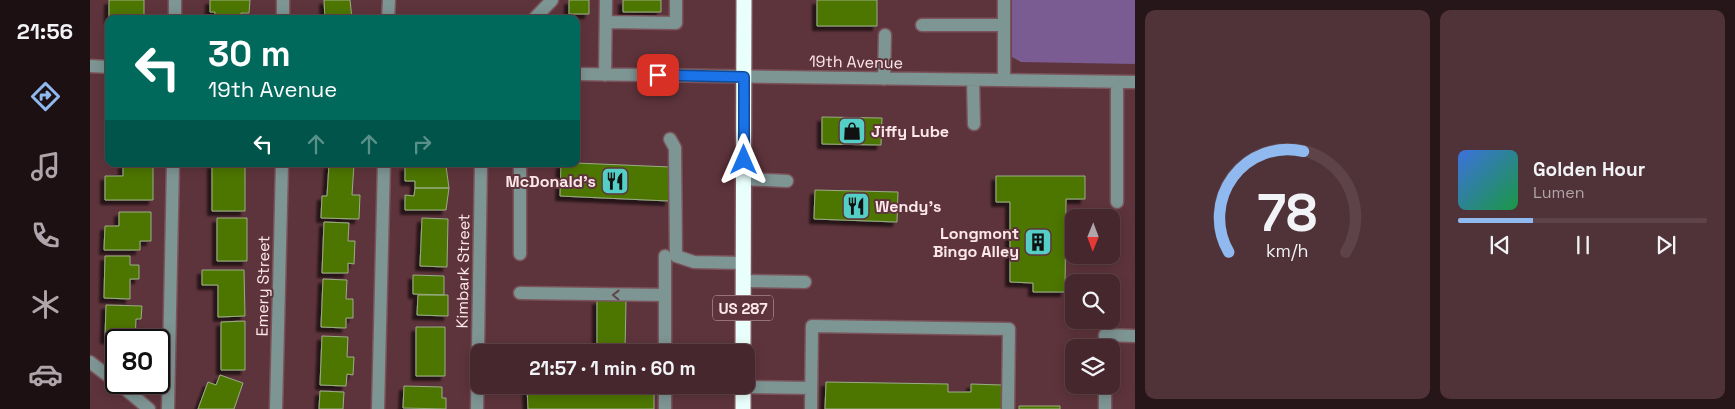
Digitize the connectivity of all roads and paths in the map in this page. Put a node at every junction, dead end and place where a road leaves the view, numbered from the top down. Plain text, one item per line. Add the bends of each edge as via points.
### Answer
1 (175, 0) edge
2 (283, 0) edge
3 (389, 0) edge
4 (552, 0) edge
5 (606, 0) edge
6 (676, 0) edge
7 (744, 0) edge
8 (1004, 0) edge
9 (175, 15) edge
10 (283, 15) edge
11 (388, 15) edge
12 (538, 15) edge
13 (606, 22) junction
14 (922, 25) dead end
15 (1004, 25) junction
16 (885, 35) dead end
17 (90, 66) edge
18 (105, 67) edge
19 (580, 74) edge
20 (605, 74) junction
21 (744, 77) junction
22 (884, 78) junction
23 (973, 80) junction
24 (1004, 80) junction
25 (1117, 82) junction
26 (1135, 82) edge
27 (974, 124) dead end
28 (670, 139) dead end
29 (174, 167) edge
30 (282, 167) edge
31 (384, 167) edge
32 (481, 167) edge
33 (520, 167) edge
34 (744, 179) junction
35 (787, 181) dead end
36 (1117, 202) dead end
37 (520, 254) dead end
38 (664, 256) dead end
39 (743, 262) junction
40 (743, 281) junction
41 (804, 282) dead end
42 (520, 293) dead end
43 (665, 295) junction
44 (1135, 336) edge
45 (1105, 339) edge
46 (665, 344) edge
47 (743, 344) edge
48 (90, 362) edge
49 (105, 373) edge
50 (755, 386) edge
51 (811, 388) junction
52 (131, 394) edge
53 (665, 394) edge
54 (743, 394) edge
55 (1105, 394) edge
56 (149, 409) edge
57 (168, 409) edge
58 (276, 409) edge
59 (378, 409) edge
60 (477, 409) edge
61 (665, 409) edge
62 (743, 409) edge
63 (811, 409) edge
64 (1008, 409) edge
65 (1105, 409) edge

1 - 9 street
2 - 10 street
3 - 11 street
4 - 12 street
5 - 13 street
6 - 13 street via 676,23
7 - 21 highway, US 287
8 - 15 street
13 - 20 street
14 - 15 street
15 - 24 street
16 - 22 street
17 - 18 street
19 - 20 street, 19th Avenue
20 - 21 street, 19th Avenue
21 - 22 street, 19th Avenue
21 - 34 highway, US 287
22 - 23 street, 19th Avenue
23 - 24 street, 19th Avenue
23 - 27 street
24 - 25 street, 19th Avenue
25 - 26 street, 19th Avenue
25 - 36 street
28 - 39 street via 675,148 676,256 694,262
29 - 57 street
30 - 58 street, Emery Street
31 - 59 street
32 - 60 street, Kimbark Street
33 - 37 street
34 - 35 street
34 - 39 highway, US 287
38 - 43 street
39 - 40 highway, US 287
40 - 41 street
40 - 47 highway, US 287
43 -> 42 street
43 - 46 street
44 - 45 street via 1105,335
48 - 49 street
50 - 51 street
51 - 63 street
51 - 64 street via 812,326 1009,329
52 - 56 street
53 - 61 street
54 - 62 highway
55 - 65 street

